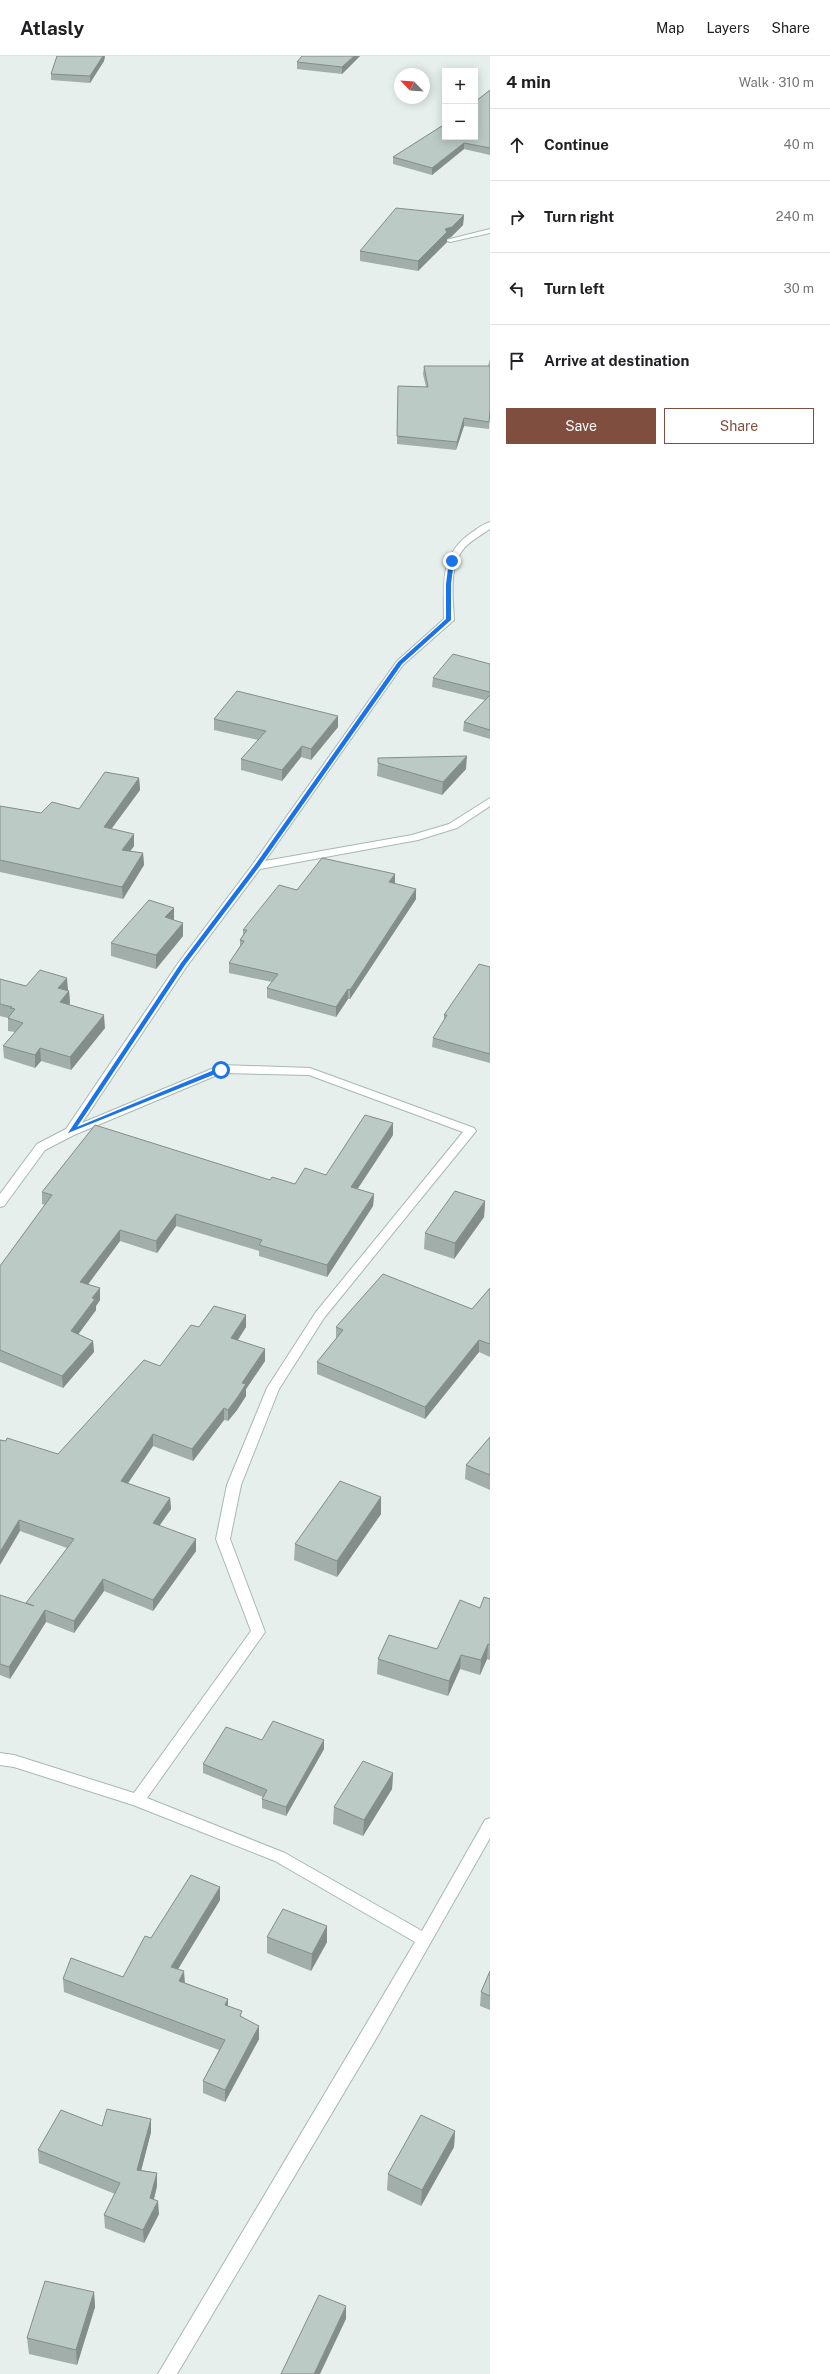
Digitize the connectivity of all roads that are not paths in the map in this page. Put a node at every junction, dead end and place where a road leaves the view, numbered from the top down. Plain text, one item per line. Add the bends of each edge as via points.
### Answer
1 (490, 231) edge
2 (450, 240) dead end
3 (490, 525) edge
4 (490, 801) edge
5 (257, 866) junction
6 (70, 1132) junction
7 (0, 1203) edge
8 (0, 1759) edge
9 (137, 1800) junction
10 (488, 1834) edge
11 (423, 1939) junction
12 (167, 2374) edge

1 - 2 street
3 - 5 street via 460,547 452,561 449,620 400,663
4 - 5 street via 452,826 414,838
5 - 6 street via 183,964
6 - 7 street via 41,1147
6 - 9 street via 221,1070 310,1072 470,1131 320,1315 273,1388 234,1485 223,1539 258,1632
8 - 9 street via 14,1761
9 - 11 street via 280,1857
10 - 11 street
11 - 12 street via 381,2019

